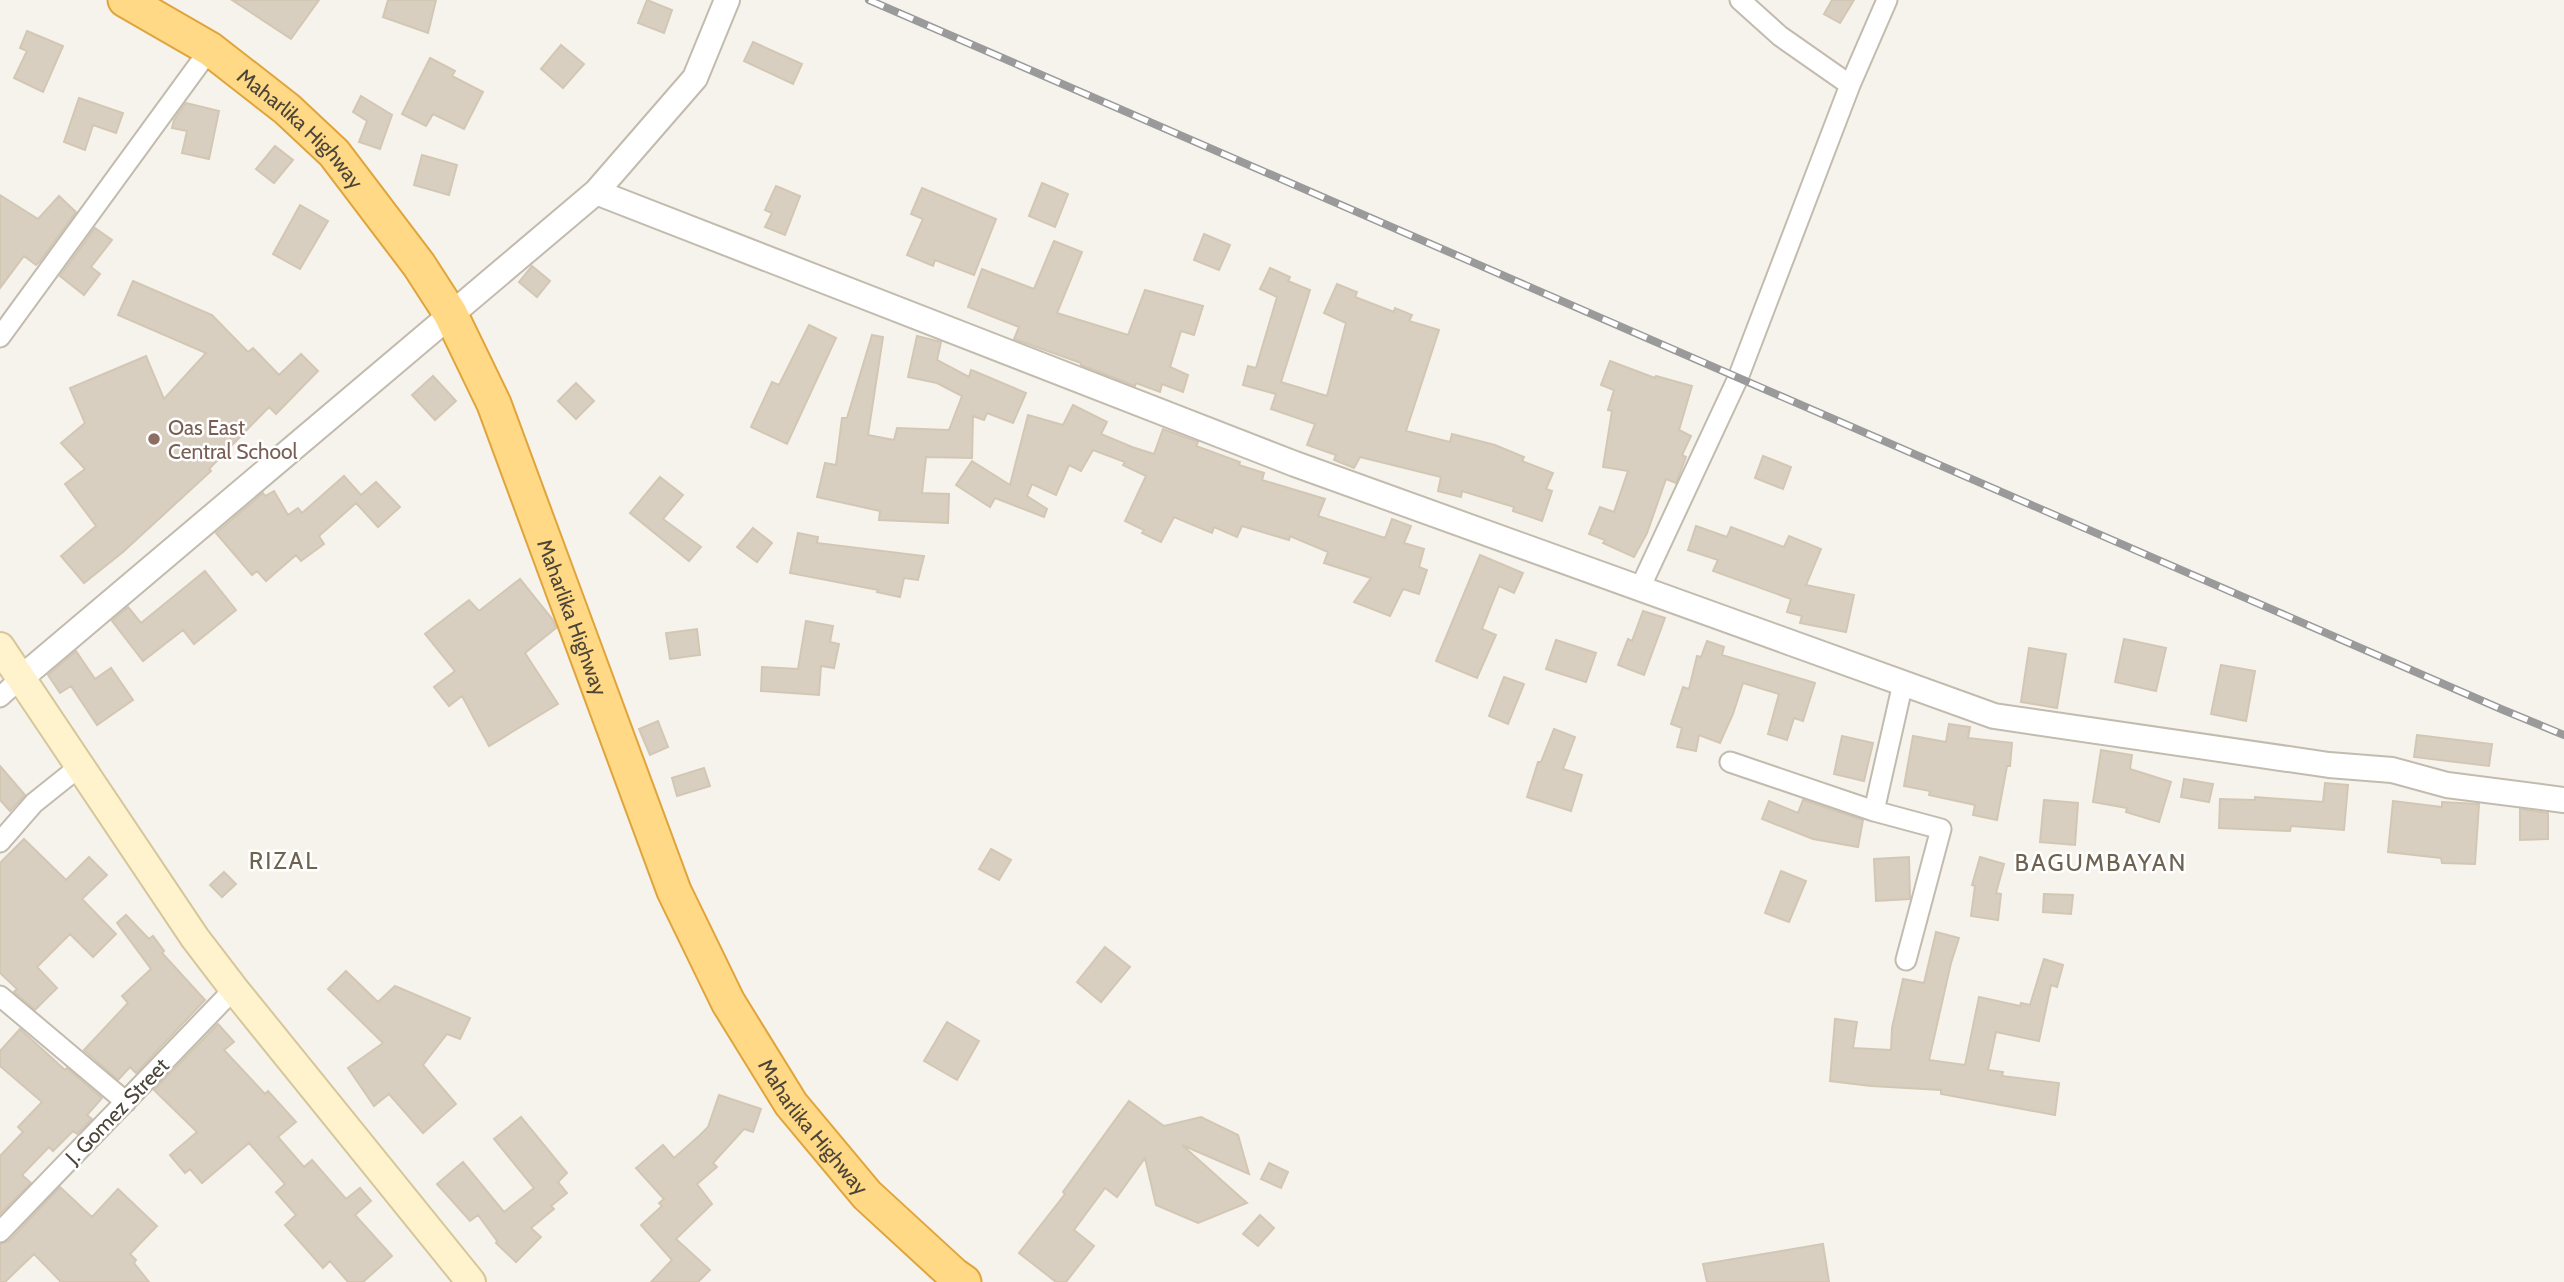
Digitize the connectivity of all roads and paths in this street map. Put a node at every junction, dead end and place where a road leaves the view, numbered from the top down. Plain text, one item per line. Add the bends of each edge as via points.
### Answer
1 (125, 0) edge
2 (727, 0) edge
3 (1740, 0) edge
4 (1887, 0) edge
5 (210, 49) junction
6 (1850, 85) junction
7 (596, 192) junction
8 (450, 313) junction
9 (0, 337) edge
10 (1640, 588) junction
11 (5, 668) edge
12 (1903, 684) junction
13 (1731, 762) dead end
14 (79, 767) junction
15 (2564, 800) edge
16 (1874, 811) junction
17 (0, 842) edge
18 (1906, 960) dead end
19 (234, 989) junction
20 (0, 996) edge
21 (126, 1102) junction
22 (0, 1232) edge
23 (471, 1282) edge
24 (964, 1282) edge

1 - 5 highway, Maharlika Highway
2 - 7 street via 695,78
3 - 6 street via 1780,36
4 - 6 street
5 - 8 highway, Maharlika Highway via 334,153 384,216
5 - 9 street
6 - 10 street via 1738,378
7 - 8 street
7 - 10 street via 1295,464
8 - 11 street
8 - 24 highway, Maharlika Highway via 494,404 674,891 728,1002 791,1104 867,1195
10 - 12 street
11 - 14 main road
12 - 15 street via 1994,716 2329,765 2392,770 2447,785
12 - 16 street
13 - 16 street
14 - 17 street via 34,803
14 - 19 main road
16 - 18 street via 1941,829
19 - 21 street, J. Gomez Street
19 - 23 main road
20 - 21 street
21 - 22 street, J. Gomez Street

